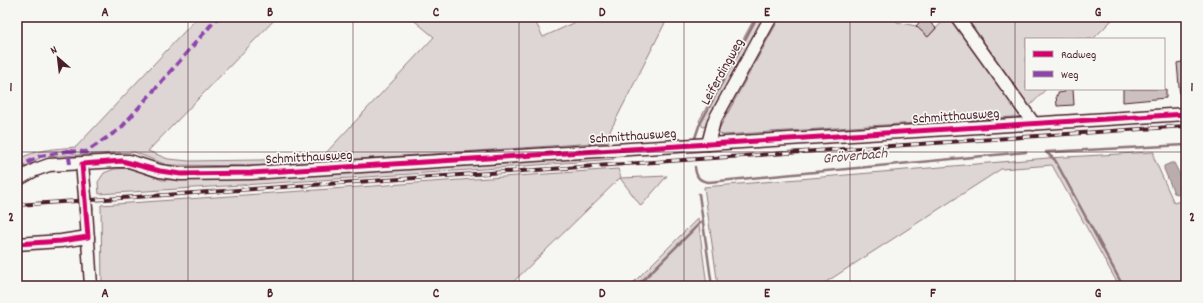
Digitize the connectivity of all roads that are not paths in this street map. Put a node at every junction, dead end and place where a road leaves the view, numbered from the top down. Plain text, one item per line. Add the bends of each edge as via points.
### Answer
1 (771, 17) edge
2 (957, 17) edge
3 (1186, 114) edge
4 (1034, 124) junction
5 (708, 144) junction
6 (82, 164) junction
7 (17, 180) edge
8 (88, 237) junction
9 (17, 244) edge
10 (91, 286) edge

1 - 5 street, Leiferdingweg via 714,121
2 - 4 street
3 - 4 street, Schmitthausweg
4 - 5 street, Schmitthausweg
5 - 6 street, Schmitthausweg via 251,173 181,174 122,161
6 - 7 street, Schmitthausweg via 49,165
6 - 8 street, bridge
8 - 9 street
8 - 10 street

